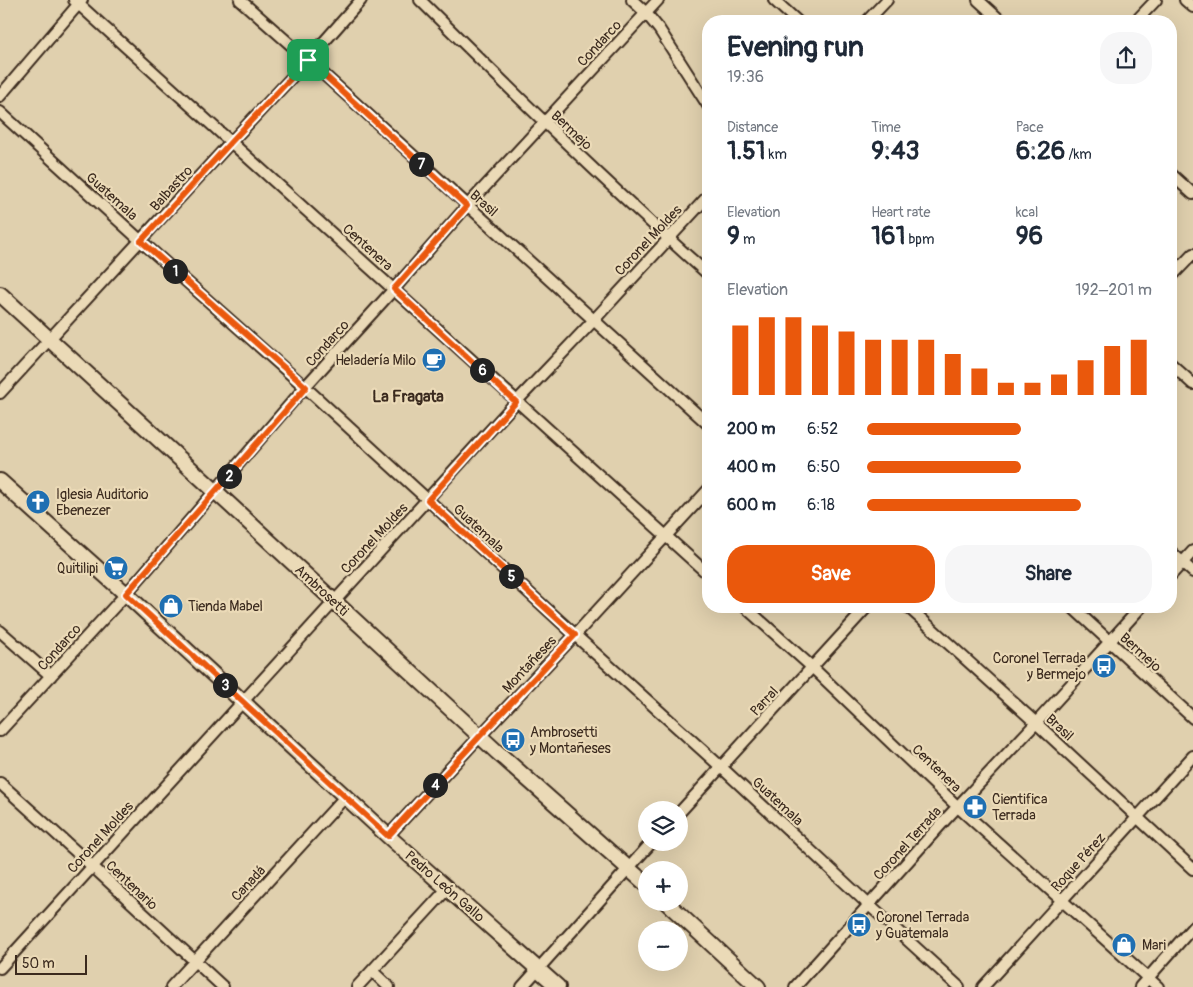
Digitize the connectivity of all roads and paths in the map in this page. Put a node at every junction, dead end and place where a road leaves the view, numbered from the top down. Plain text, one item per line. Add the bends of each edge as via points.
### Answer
1 (240, 0) edge
2 (361, 0) edge
3 (420, 0) edge
4 (632, 0) edge
5 (658, 0) edge
6 (774, 0) edge
7 (887, 0) edge
8 (978, 0) edge
9 (1156, 0) edge
10 (1185, 0) edge
11 (78, 1) edge
12 (1193, 7) edge
13 (646, 13) junction
14 (790, 15) edge
15 (873, 15) edge
16 (994, 15) edge
17 (1142, 15) edge
18 (308, 60) junction
19 (0, 96) edge
20 (702, 96) edge
21 (0, 112) edge
22 (544, 122) junction
23 (231, 142) junction
24 (1177, 179) edge
25 (1193, 194) edge
26 (702, 203) edge
27 (467, 206) junction
28 (668, 239) junction
29 (141, 241) junction
30 (1193, 254) edge
31 (702, 270) edge
32 (1177, 271) edge
33 (394, 289) junction
34 (0, 294) edge
35 (593, 321) junction
36 (49, 340) junction
37 (1177, 369) edge
38 (1193, 384) edge
39 (306, 387) junction
40 (0, 393) edge
41 (516, 402) junction
42 (702, 420) edge
43 (0, 481) edge
44 (216, 491) junction
45 (702, 496) edge
46 (428, 500) junction
47 (665, 536) junction
48 (1193, 551) edge
49 (1177, 558) edge
50 (1183, 563) junction
51 (702, 569) edge
52 (1177, 569) edge
53 (1193, 572) edge
54 (126, 594) junction
55 (334, 601) junction
56 (752, 613) edge
57 (862, 613) edge
58 (915, 613) edge
59 (1078, 613) edge
60 (1136, 613) edge
61 (0, 631) edge
62 (575, 635) junction
63 (1109, 642) junction
64 (812, 668) junction
65 (51, 676) junction
66 (242, 701) junction
67 (1193, 718) edge
68 (1036, 723) junction
69 (0, 731) edge
70 (480, 736) junction
71 (1193, 756) edge
72 (721, 767) junction
73 (0, 783) edge
74 (345, 797) junction
75 (688, 803) edge
76 (958, 807) junction
77 (1137, 818) junction
78 (388, 836) junction
79 (644, 851) edge
80 (92, 866) junction
81 (628, 868) junction
82 (1193, 869) edge
83 (638, 877) edge
84 (448, 888) junction
85 (1062, 901) junction
86 (869, 905) junction
87 (676, 911) edge
88 (1193, 927) edge
89 (194, 961) junction
90 (0, 968) edge
91 (538, 969) junction
92 (372, 971) junction
93 (1148, 978) junction
94 (171, 987) edge
95 (223, 987) edge
96 (357, 987) edge
97 (390, 987) edge
98 (522, 987) edge
99 (558, 987) edge
100 (758, 987) edge
101 (795, 987) edge
102 (959, 987) edge
103 (983, 987) edge
104 (1140, 987) edge
105 (1158, 987) edge

1 - 18 street, Brasil
2 - 18 street, Balbastro
3 - 22 street, Bermejo
4 - 13 street
5 - 13 street, Condarco
6 - 14 street
7 - 15 street
8 - 16 street
9 - 17 street
10 - 12 street
11 - 19 street
11 - 23 street, Centenera
13 - 20 street
13 - 22 street, Condarco
18 - 23 street, Balbastro
18 - 27 street, Brasil
21 - 29 street, Guatemala
22 - 27 street, Condarco
22 - 28 street, Bermejo
23 - 29 street, Balbastro
23 - 33 street, Centenera
24 - 25 street
26 - 28 street, Coronel Moldes
27 - 33 street, Condarco
27 - 35 street, Brasil
28 - 31 street, Bermejo
28 - 35 street, Coronel Moldes
29 - 36 street, Balbastro
29 - 39 street, Guatemala
30 - 32 street
33 - 39 street, Condarco
33 - 41 street, Centenera
34 - 36 street, Ambrosetti
35 - 41 street, Coronel Moldes
35 - 42 street, Brasil
36 - 40 street, Balbastro
36 - 44 street, Ambrosetti
37 - 38 street
39 - 44 street, Condarco
39 - 46 street, Guatemala
41 - 46 street, Coronel Moldes
41 - 47 street, Centenera
43 - 54 street, Pedro León Gallo
44 - 54 street, Condarco
44 - 55 street, Ambrosetti
45 - 47 street, Montañeses
46 - 55 street, Coronel Moldes
46 - 62 street, Guatemala
47 - 51 street, Centenera
47 - 62 street, Montañeses
48 - 50 street
49 - 50 street
50 - 52 street
50 - 53 street
54 - 65 street, Condarco
54 - 66 street, Pedro León Gallo
55 - 66 street, Coronel Moldes
55 - 70 street, Ambrosetti
56 - 64 street, Centenera
57 - 64 street, Parral
58 - 68 street, Brasil
59 - 63 street, Bermejo
60 - 63 street, Coronel Terrada
61 - 65 street
62 - 70 street, Montañeses
62 - 72 street, Guatemala
63 - 67 street, Bermejo
63 - 68 street, Coronel Terrada
64 - 72 street, Parral
64 - 76 street, Centenera
65 - 69 street, Condarco
66 - 74 street, Pedro León Gallo
66 - 80 street, Coronel Moldes
68 - 76 street, Coronel Terrada
68 - 77 street, Brasil
70 - 78 street, Montañeses
70 - 81 street, Ambrosetti
71 - 77 street, Roque Pérez
72 - 75 street, Parral
72 - 86 street, Guatemala
73 - 80 street, Centenario
74 - 78 street, Pedro León Gallo
74 - 89 street, Canadá
76 - 85 street, Centenera
76 - 86 street, Coronel Terrada
77 - 82 street, Brasil
77 - 85 street, Roque Pérez
78 - 84 street, Pedro León Gallo
79 - 81 street
80 - 89 street, Centenario
80 - 90 street, Coronel Moldes
81 - 83 street, Ambrosetti
81 - 91 street
84 - 91 street, Pedro León Gallo
84 - 92 street
85 - 93 street, Centenera
85 - 103 street, Roque Pérez
86 - 101 street, Coronel Terrada
86 - 102 street, Guatemala
87 - 100 street
88 - 93 street
89 - 94 street, Canadá
89 - 95 street, Centenario
91 - 98 street
91 - 99 street, Pedro León Gallo
92 - 96 street
92 - 97 street
93 - 104 street
93 - 105 street, Centenera

